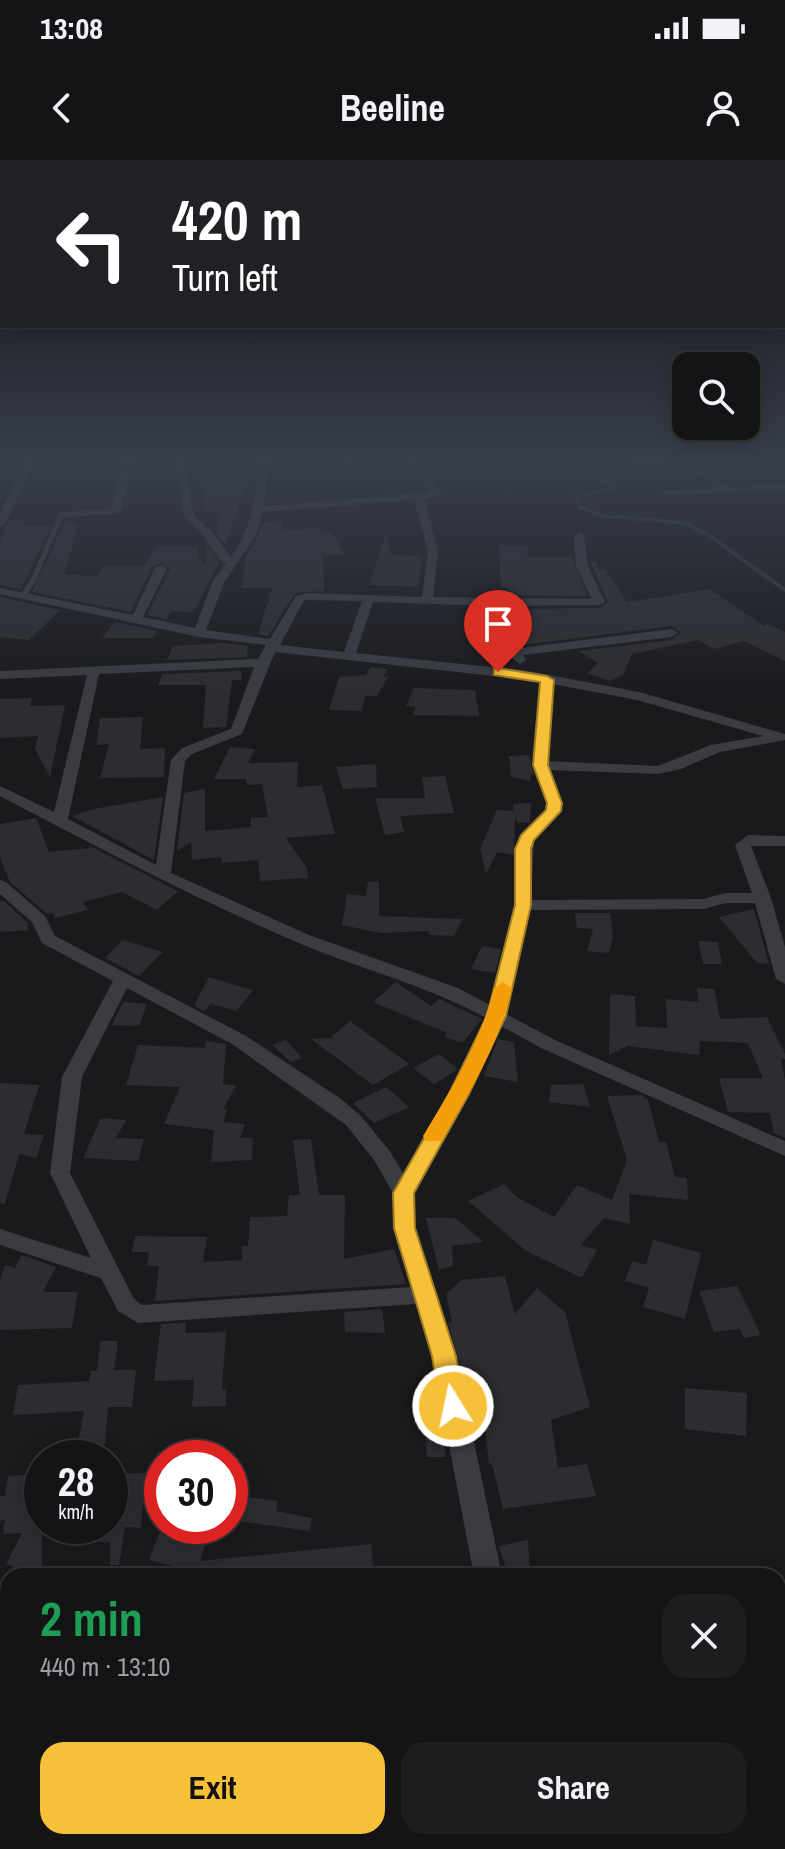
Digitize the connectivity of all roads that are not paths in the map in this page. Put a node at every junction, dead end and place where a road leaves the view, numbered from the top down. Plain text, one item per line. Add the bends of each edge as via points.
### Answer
1 (51, 540) edge
2 (212, 540) edge
3 (248, 540) edge
4 (430, 540) edge
5 (579, 540) edge
6 (233, 562) junction
7 (161, 568) dead end
8 (0, 591) edge
9 (24, 594) junction
10 (368, 600) junction
11 (427, 602) junction
12 (499, 603) junction
13 (137, 618) junction
14 (199, 633) junction
15 (672, 633) dead end
16 (273, 645) junction
17 (516, 652) junction
18 (349, 655) junction
19 (262, 663) junction
20 (91, 669) junction
21 (0, 675) edge
22 (528, 675) junction
23 (547, 680) junction
24 (540, 765) junction
25 (0, 790) edge
26 (60, 821) junction
27 (785, 841) edge
28 (163, 875) junction
29 (0, 885) edge
30 (763, 898) junction
31 (523, 905) junction
32 (124, 977) junction
33 (785, 979) edge
34 (496, 1016) junction
35 (785, 1149) edge
36 (404, 1193) junction
37 (0, 1237) edge
38 (112, 1273) junction
39 (426, 1295) junction
40 (486, 1568) edge

1 - 9 lane
2 - 6 street
3 - 6 street
4 - 11 street
5 - 12 street via 582,566 601,601
6 - 14 street via 219,581
7 - 13 street
8 - 9 street
9 - 13 street
10 - 11 street
10 - 16 street via 303,597
10 - 18 street
11 - 12 street
12 - 17 street
13 - 14 street
14 - 16 street
15 - 17 street
16 - 18 street
16 - 19 street
17 - 22 street
18 - 22 street
19 - 20 street
19 - 28 street via 237,731 187,751 178,760
20 - 21 street
20 - 26 street
22 - 23 street
23 - 24 street
23 - 24 street via 648,698 782,737 716,748 658,770
24 - 31 street via 555,803 554,811 526,839
25 - 26 street
26 - 28 street
27 - 30 street via 748,840 743,845
28 - 34 street via 303,939 452,992
29 - 32 street via 39,920 48,939
30 - 31 street via 703,904
30 - 33 street
31 - 34 street
32 - 36 street via 239,1040 334,1104 382,1155
32 - 38 street via 72,1077 60,1173
34 - 35 street
34 - 36 street
36 - 39 street via 404,1228
37 - 38 street
38 - 39 street via 126,1305 138,1314
39 - 40 street via 444,1356

